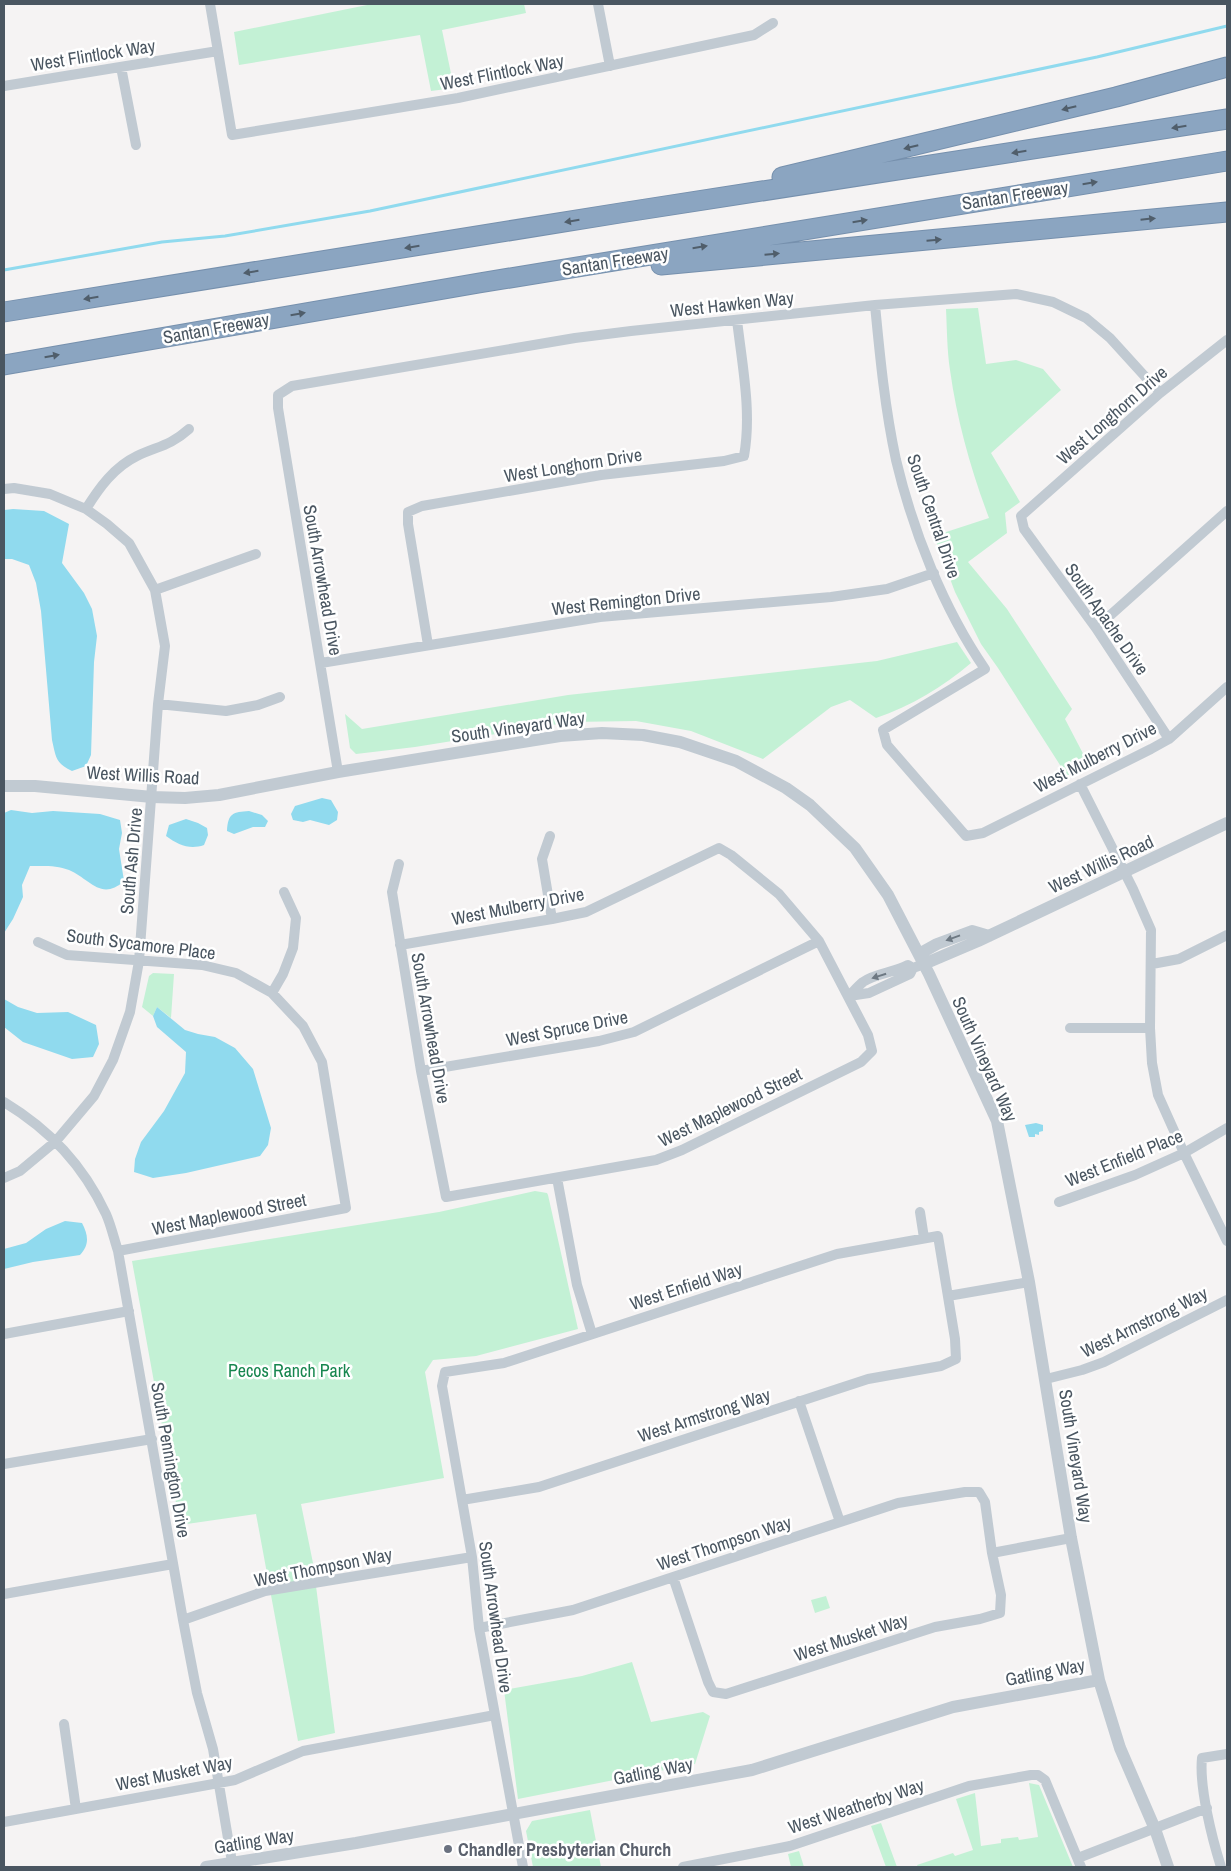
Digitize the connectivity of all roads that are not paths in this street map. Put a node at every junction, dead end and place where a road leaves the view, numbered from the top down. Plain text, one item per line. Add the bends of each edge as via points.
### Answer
1 (210, 4) edge
2 (598, 4) edge
3 (773, 23) dead end
4 (218, 51) junction
5 (610, 66) junction
6 (121, 67) junction
7 (1227, 67) edge
8 (4, 86) edge
9 (1227, 120) edge
10 (136, 145) dead end
11 (1227, 160) edge
12 (1227, 212) edge
13 (620, 213) junction
14 (479, 283) junction
15 (875, 305) junction
16 (4, 312) edge
17 (737, 320) junction
18 (1227, 340) edge
19 (4, 365) edge
20 (1160, 393) junction
21 (278, 395) joint
22 (189, 430) dead end
23 (4, 488) edge
24 (86, 509) junction
25 (1227, 511) edge
26 (1021, 516) joint
27 (256, 554) dead end
28 (934, 573) junction
29 (155, 590) junction
30 (1096, 628) junction
31 (428, 645) junction
32 (321, 663) junction
33 (1227, 687) edge
34 (280, 697) dead end
35 (158, 704) junction
36 (1169, 738) junction
37 (338, 772) junction
38 (1080, 784) junction
39 (4, 786) edge
40 (152, 797) junction
41 (1227, 823) edge
42 (550, 836) dead end
43 (966, 836) joint
44 (399, 864) dead end
45 (1124, 872) junction
46 (284, 892) dead end
47 (552, 919) junction
48 (1227, 936) edge
49 (819, 940) junction
50 (38, 942) dead end
51 (400, 945) junction
52 (139, 961) junction
53 (919, 962) junction
54 (1152, 964) junction
55 (272, 993) junction
56 (849, 996) junction
57 (1070, 1028) dead end
58 (1150, 1028) junction
59 (421, 1071) junction
60 (4, 1102) edge
61 (1227, 1128) edge
62 (56, 1141) junction
63 (1184, 1153) junction
64 (4, 1178) edge
65 (557, 1178) junction
66 (446, 1197) joint
67 (1059, 1202) dead end
68 (346, 1208) joint
69 (920, 1212) dead end
70 (924, 1238) junction
71 (1227, 1241) edge
72 (118, 1251) junction
73 (1029, 1282) junction
74 (948, 1296) junction
75 (1227, 1300) edge
76 (129, 1311) junction
77 (4, 1334) edge
78 (592, 1334) junction
79 (445, 1372) joint
80 (1046, 1379) junction
81 (800, 1401) junction
82 (152, 1439) junction
83 (4, 1464) edge
84 (462, 1500) junction
85 (840, 1522) junction
86 (1071, 1538) junction
87 (992, 1553) junction
88 (472, 1557) junction
89 (173, 1564) junction
90 (673, 1577) junction
91 (4, 1594) edge
92 (183, 1620) junction
93 (479, 1628) junction
94 (1099, 1680) junction
95 (494, 1716) junction
96 (64, 1724) dead end
97 (1227, 1754) edge
98 (218, 1783) junction
99 (1207, 1808) junction
100 (76, 1809) junction
101 (513, 1815) junction
102 (4, 1822) edge
103 (1154, 1829) junction
104 (232, 1862) junction
105 (1080, 1862) edge
106 (206, 1867) edge
107 (522, 1867) edge
108 (683, 1867) edge
109 (1168, 1867) edge
110 (1221, 1867) edge

1 - 4 street
2 - 5 street
3 - 5 street, West Flintlock Way via 754,35
4 - 5 street, West Flintlock Way via 232,136 458,98
4 - 6 street, West Flintlock Way
6 - 8 street, West Flintlock Way
6 - 10 street
7 -> 13 highway via 858,160
9 -> 13 highway
14 -> 11 highway, Santan Freeway
14 -> 12 highway
13 -> 16 highway
19 -> 14 highway, Santan Freeway
15 - 17 street, West Hawken Way
15 - 20 street, West Hawken Way via 1016,294 1054,302 1086,318 1110,338
15 - 28 street, South Central Drive via 896,458 904,491
17 - 21 street, West Hawken Way via 575,338 292,386
17 - 31 street, West Longhorn Drive via 746,398 744,456 601,475 422,506 408,512
18 - 20 street, West Longhorn Drive
20 - 26 street, West Longhorn Drive
21 - 32 street, South Arrowhead Drive
22 - 24 street via 176,441 136,456 118,469 100,487
23 - 24 street, South Ash Drive via 50,494
24 - 29 street, South Ash Drive via 128,543
25 - 30 street
26 - 30 street, South Apache Drive via 1024,529
27 - 29 street
28 - 31 street, West Remington Drive via 887,589 831,597 600,617
28 - 43 street, South Central Drive via 961,630 985,669 883,730 888,746
29 - 35 street, South Ash Drive via 165,646
30 - 36 street, South Apache Drive
31 - 32 street, West Remington Drive
32 - 37 street, South Arrowhead Drive
33 - 36 street, West Mulberry Drive
34 - 35 street via 258,706 226,710
35 - 40 street, South Ash Drive
36 - 38 street, West Mulberry Drive
37 - 40 street, West Willis Road via 219,795
37 - 53 street, South Vineyard Way via 560,736 643,735 680,742 736,761 810,805 855,848 888,895
38 - 43 street, West Mulberry Drive via 983,833
38 - 45 street
39 - 40 street, West Willis Road
40 - 52 street, South Ash Drive
41 - 45 street, West Willis Road
42 - 47 street via 542,859
44 - 51 street, South Arrowhead Drive via 392,892
45 - 53 street, West Willis Road via 989,936 972,931 937,944
45 - 54 street via 1151,930
46 - 55 street via 296,918 293,948
47 - 49 street, West Mulberry Drive via 586,912 719,848 779,894
47 - 51 street, West Mulberry Drive
48 - 54 street via 1179,959
49 - 56 street
49 - 59 street, West Spruce Drive via 634,1032 599,1041
50 - 52 street, South Sycamore Place via 67,954
51 - 59 street, South Arrowhead Drive
52 - 55 street, South Sycamore Place via 202,965 236,973
52 - 62 street, South Ash Drive via 130,1012 113,1060 94,1096
53 - 56 street, West Willis Road via 910,974 870,993
53 - 73 street, South Vineyard Way via 997,1121
54 - 58 street
55 - 68 street, South Sycamore Place via 303,1026 322,1062
56 - 65 street, West Maplewood Street via 872,1051 862,1062 656,1160
57 - 58 street
58 - 63 street via 1158,1094
59 - 66 street, South Arrowhead Drive
60 - 62 street, South Pennington Drive
61 - 63 street, West Enfield Place
62 - 64 street, South Ash Drive via 20,1171
62 - 72 street, South Pennington Drive via 78,1166 93,1191
63 - 67 street, West Enfield Place via 1135,1175
63 - 71 street
65 - 66 street, West Maplewood Street
65 - 78 street via 577,1285
68 - 72 street, West Maplewood Street
69 - 70 street
70 - 74 street, West Enfield Way via 938,1236
70 - 78 street, West Enfield Way via 837,1254
72 - 76 street, South Pennington Drive
73 - 74 street
73 - 80 street, South Vineyard Way
74 - 81 street, West Armstrong Way via 956,1359 941,1366 868,1379
75 - 80 street, West Armstrong Way via 1104,1362
76 - 77 street
76 - 82 street, South Pennington Drive
78 - 79 street, West Enfield Way via 504,1363
79 - 84 street, South Arrowhead Drive via 442,1386
80 - 86 street, South Vineyard Way
81 - 84 street, West Armstrong Way via 539,1487
81 - 85 street
82 - 83 street
82 - 89 street, South Pennington Drive
84 - 88 street, South Arrowhead Drive
85 - 87 street, West Thompson Way via 898,1503 979,1492 985,1502
85 - 90 street, West Thompson Way
86 - 87 street
86 - 94 street, South Vineyard Way
87 - 90 street, West Musket Way via 1001,1595 1000,1613 934,1627 726,1694 713,1692 708,1682
88 - 92 street, West Thompson Way via 265,1590
88 - 93 street, South Arrowhead Drive
89 - 91 street
89 - 92 street, South Pennington Drive
90 - 93 street, West Thompson Way via 574,1610
92 - 98 street, South Pennington Drive
93 - 95 street, South Arrowhead Drive
94 - 101 street, Gatling Way via 953,1707 752,1770
94 - 103 street, South Vineyard Way via 1120,1748
95 - 98 street, West Musket Way via 303,1751 235,1780
95 - 101 street, South Arrowhead Drive
96 - 100 street
97 - 99 street via 1202,1758
98 - 100 street, West Musket Way
98 - 104 street, South Pennington Drive
99 - 103 street
99 - 110 street
100 - 102 street, West Musket Way
101 - 104 street, Gatling Way
101 - 107 street, South Arrowhead Drive
103 - 105 street
103 - 109 street, South Vineyard Way
104 - 106 street, Gatling Way
105 - 108 street, West Weatherby Way via 1045,1780 1031,1775 969,1786 790,1846

